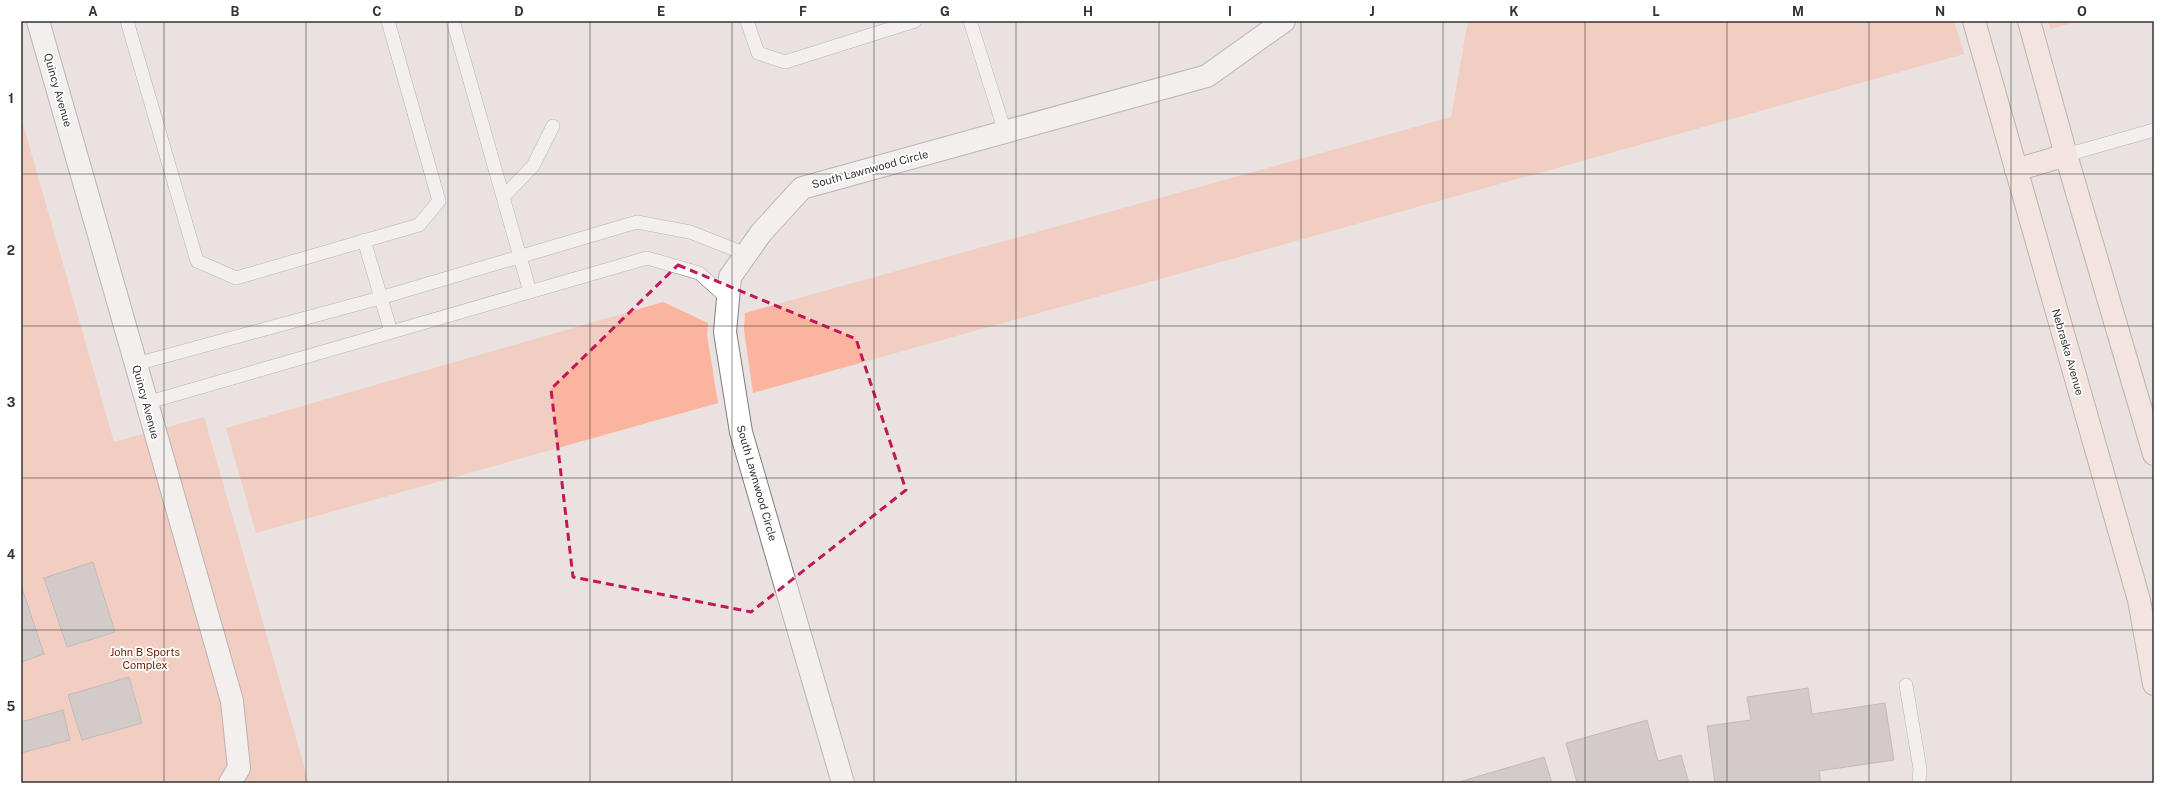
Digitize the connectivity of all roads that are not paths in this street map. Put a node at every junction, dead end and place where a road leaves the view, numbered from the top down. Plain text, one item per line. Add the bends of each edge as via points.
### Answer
1 (38, 21) edge
2 (127, 21) edge
3 (388, 21) edge
4 (453, 21) edge
5 (747, 21) edge
6 (915, 21) edge
7 (970, 21) edge
8 (1284, 21) edge
9 (1974, 21) edge
10 (2030, 21) edge
11 (553, 126) dead end
12 (2154, 130) edge
13 (1006, 132) junction
14 (2066, 155) junction
15 (2016, 170) junction
16 (504, 196) junction
17 (364, 240) junction
18 (746, 254) junction
19 (520, 256) junction
20 (530, 292) junction
21 (380, 298) junction
22 (728, 299) junction
23 (391, 332) junction
24 (136, 364) junction
25 (146, 403) junction
26 (2154, 454) edge
27 (2154, 684) edge
28 (1906, 685) dead end
29 (230, 783) edge
30 (844, 783) edge
31 (1918, 783) edge

1 - 24 street, Quincy Avenue
2 - 17 lane via 197,261 236,278
3 - 17 lane via 438,201 419,225
4 - 16 lane
5 - 6 lane via 758,53 785,62
7 - 13 lane
8 - 13 street, South Lawnwood Circle via 1207,76
9 - 15 street, Nebraska Avenue
10 - 14 street
11 - 16 lane via 533,166
12 - 14 lane
13 - 18 street, South Lawnwood Circle via 802,188
14 - 15 street
14 - 26 street
15 - 27 street, Nebraska Avenue via 2139,600
16 - 19 lane
17 - 21 lane
18 - 19 lane via 690,232 637,222
18 - 22 street, South Lawnwood Circle via 730,278
19 - 20 lane
19 - 21 lane
20 - 22 lane via 648,258 699,273
20 - 23 lane
21 - 23 lane
21 - 24 lane
22 - 30 street, South Lawnwood Circle via 725,332 741,432
23 - 25 lane
24 - 25 street, Quincy Avenue
25 - 29 street, Quincy Avenue via 232,701 238,768
28 - 31 lane via 1920,768

